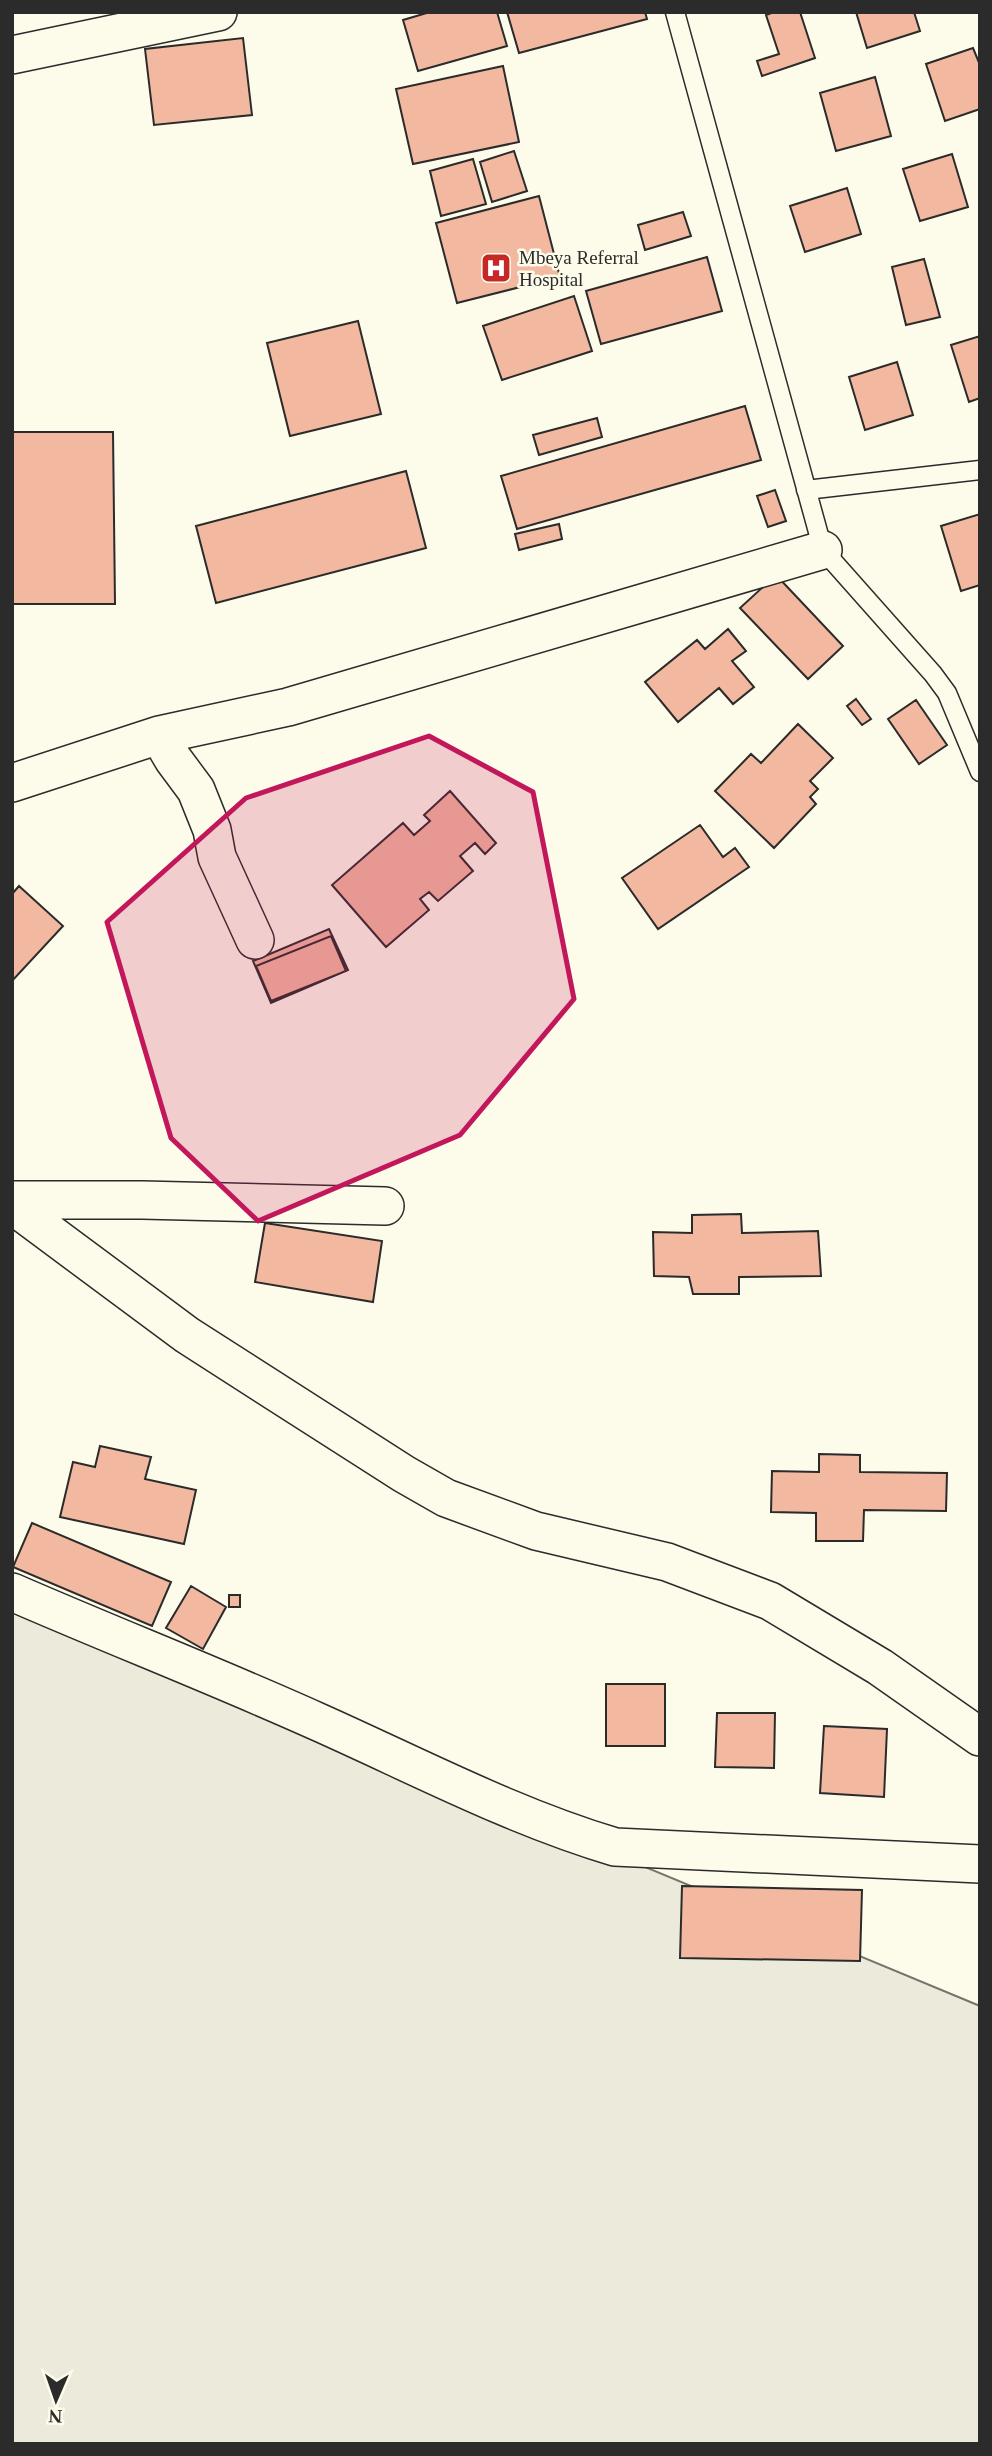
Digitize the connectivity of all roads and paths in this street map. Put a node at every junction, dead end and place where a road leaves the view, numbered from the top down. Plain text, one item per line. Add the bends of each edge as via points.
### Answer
1 (218, 12) edge
2 (675, 12) edge
3 (12, 55) edge
4 (980, 470) edge
5 (806, 490) junction
6 (822, 550) junction
7 (159, 735) junction
8 (980, 772) edge
9 (12, 783) edge
10 (255, 940) dead end
11 (12, 1202) edge
12 (385, 1206) dead end
13 (12, 1592) edge
14 (980, 1737) edge
15 (980, 1864) edge

1 - 3 street
2 - 5 lane
4 - 5 lane
5 - 6 lane
6 - 7 street via 288,707
6 - 8 lane via 947,693
7 - 9 street
7 - 10 street via 196,790 217,857
11 - 12 street
11 - 14 street via 187,1335 446,1498 536,1531 667,1562 770,1601 880,1667
13 - 15 street via 281,1705 521,1815 615,1847

